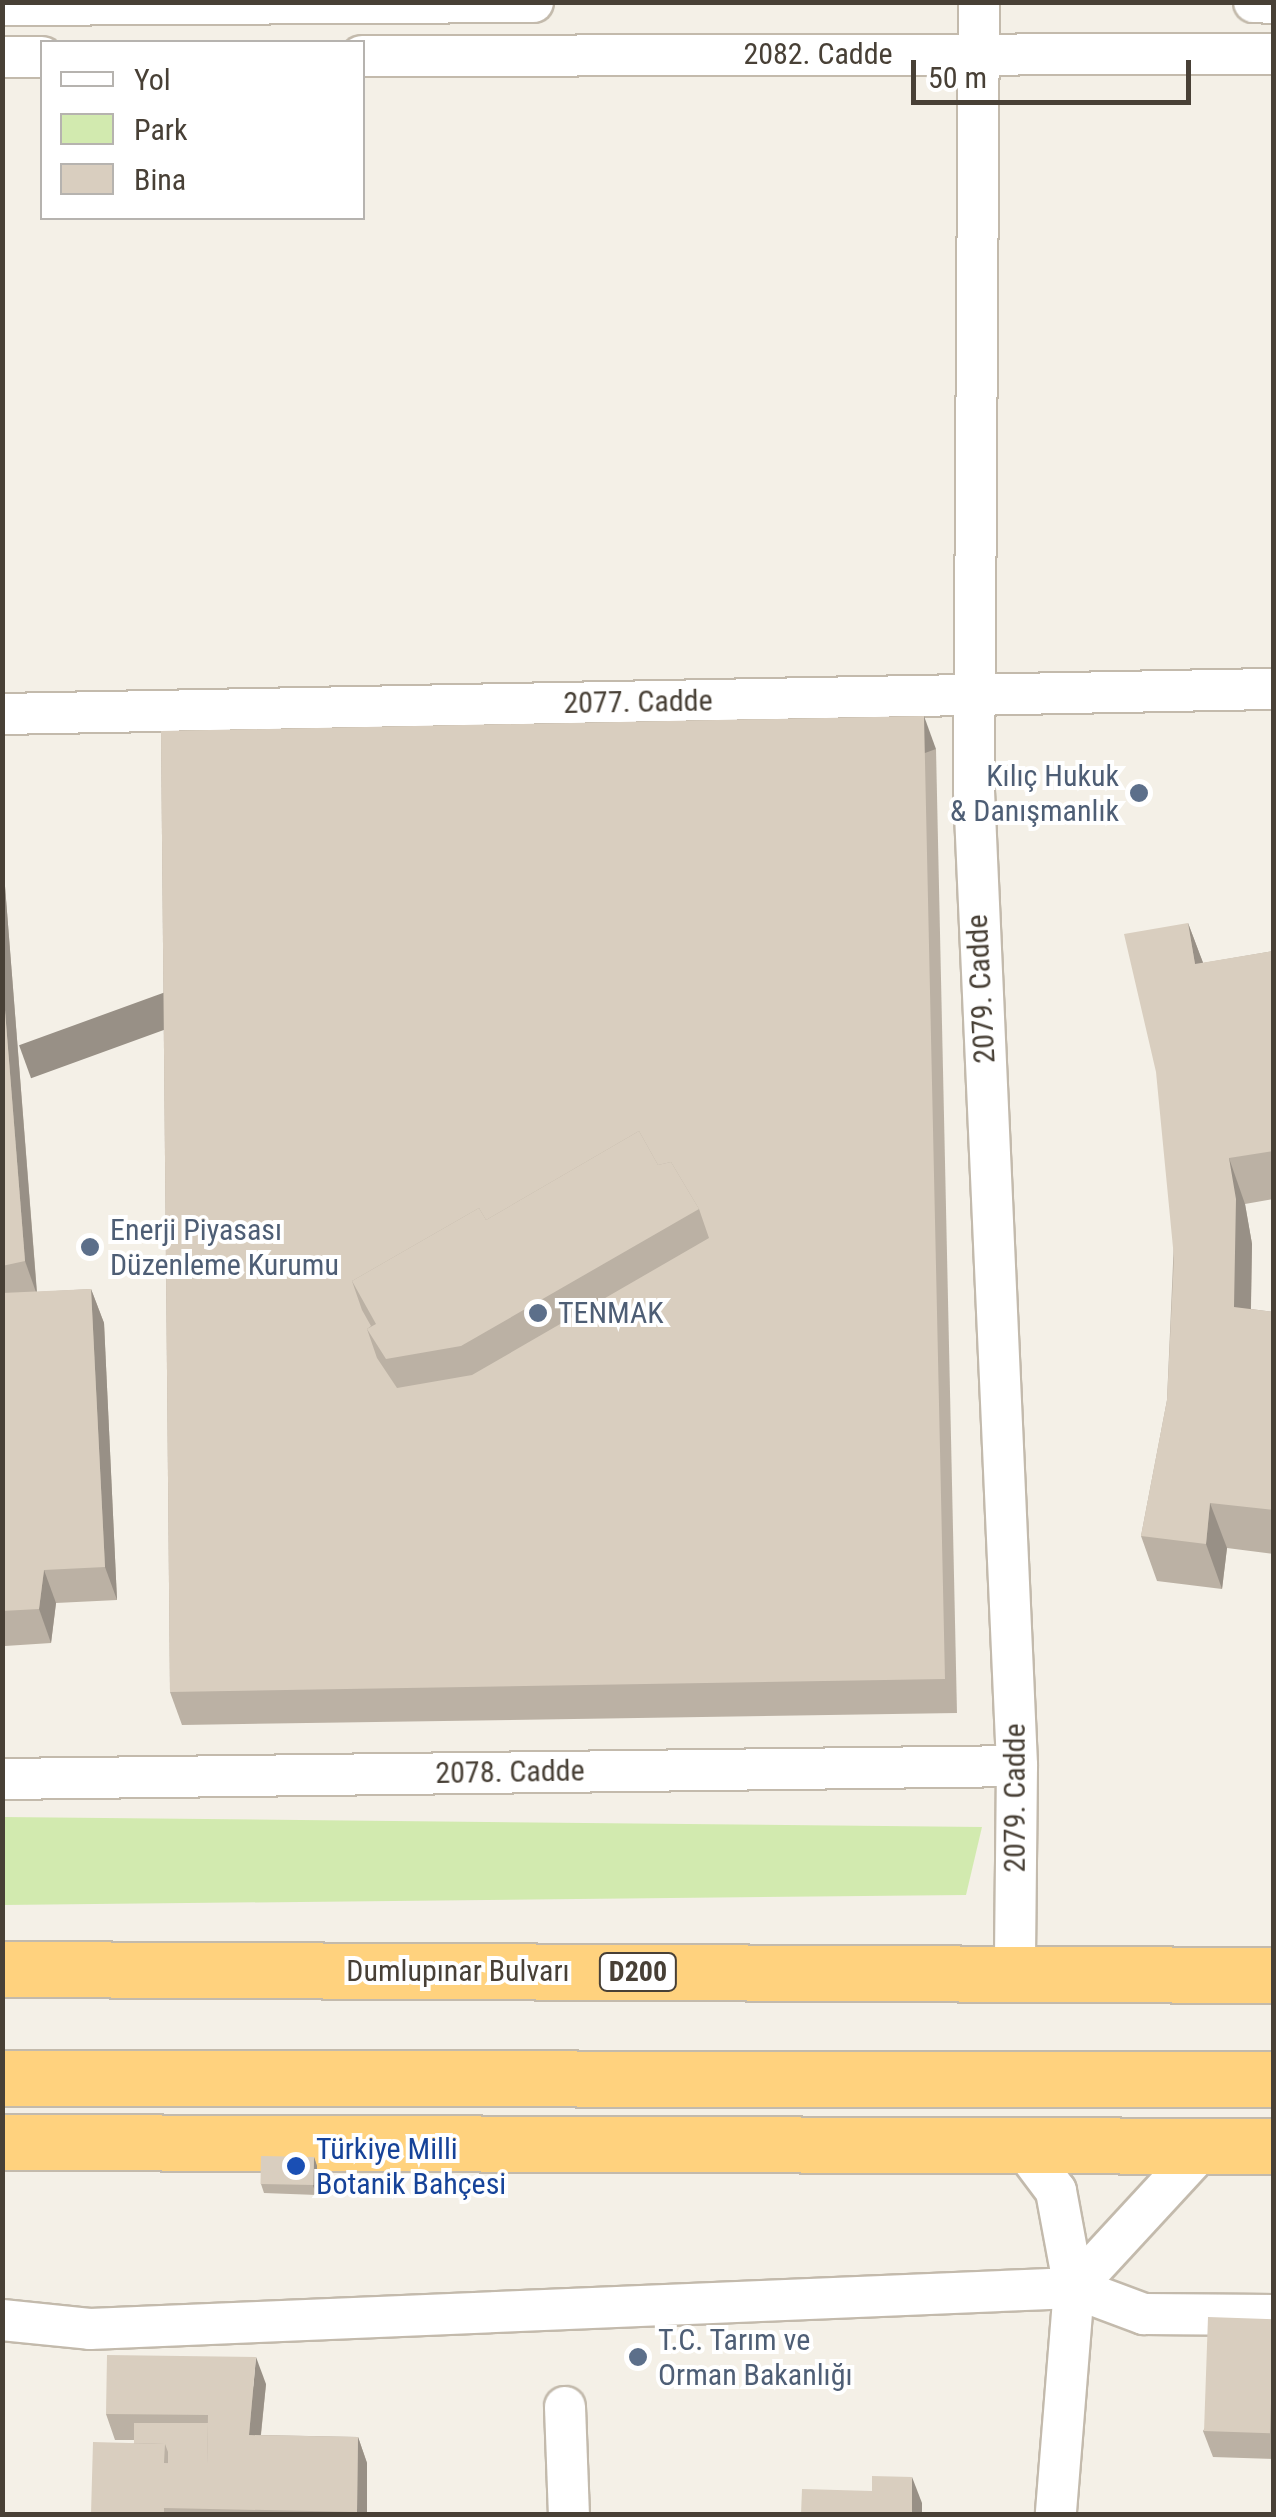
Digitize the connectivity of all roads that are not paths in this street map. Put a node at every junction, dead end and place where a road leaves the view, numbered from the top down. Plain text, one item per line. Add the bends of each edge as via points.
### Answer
1 (533, 2) edge
2 (980, 2) edge
3 (1254, 2) edge
4 (1274, 3) edge
5 (2, 5) edge
6 (979, 54) junction
7 (1274, 54) edge
8 (365, 56) edge
9 (2, 57) edge
10 (40, 57) edge
11 (1274, 688) edge
12 (974, 695) junction
13 (2, 714) edge
14 (1017, 1766) junction
15 (2, 1779) edge
16 (2, 1969) edge
17 (1015, 1974) junction
18 (1274, 1975) edge
19 (2, 2078) edge
20 (1274, 2079) edge
21 (2, 2142) edge
22 (1274, 2146) edge
23 (1023, 2147) junction
24 (1204, 2147) junction
25 (1074, 2288) junction
26 (1274, 2315) edge
27 (2, 2320) edge
28 (565, 2407) dead end
29 (569, 2514) edge
30 (1056, 2514) edge

1 - 5 street
2 - 6 street, 2079. Cadde
3 - 4 street
6 - 7 street, 2082. Cadde
6 - 8 street, 2082. Cadde
6 - 12 street, 2079. Cadde
9 - 10 street
11 - 12 street, 2077. Cadde
12 - 13 street, 2077. Cadde
12 - 14 street, 2079. Cadde via 976,876
14 - 15 street, 2078. Cadde
14 - 17 street, 2079. Cadde
16 - 17 highway, Dumlupınar Bulvarı / D200
17 - 18 highway, Dumlupınar Bulvarı / D200
19 - 20 highway
21 - 23 highway
22 - 24 highway
23 - 24 highway
23 - 25 street via 1056,2191
24 - 25 street
25 - 26 street via 1144,2314
25 - 27 street via 90,2330
25 - 30 street
28 - 29 street

